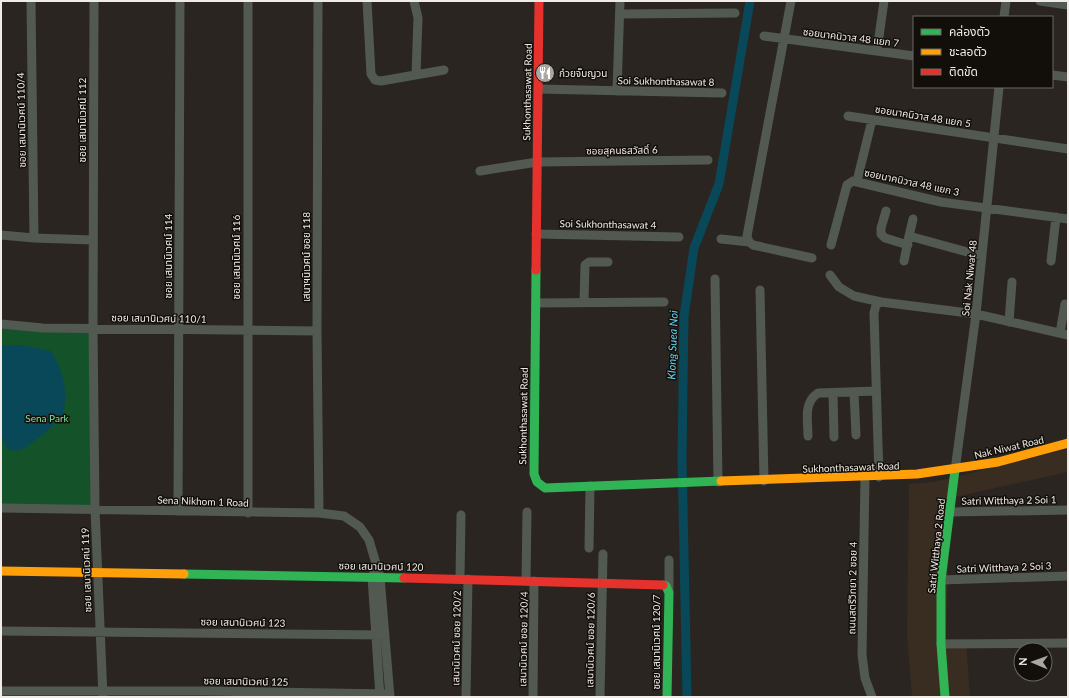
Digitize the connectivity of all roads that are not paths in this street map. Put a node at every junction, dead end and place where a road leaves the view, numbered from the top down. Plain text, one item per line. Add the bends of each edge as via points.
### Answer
1 (31, 1) edge
2 (94, 1) edge
3 (180, 1) edge
4 (248, 1) edge
5 (318, 1) edge
6 (367, 1) edge
7 (414, 1) edge
8 (539, 1) edge
9 (620, 1) edge
10 (791, 1) edge
11 (884, 1) edge
12 (1006, 1) edge
13 (1040, 1) edge
14 (1068, 5) edge
15 (735, 13) dead end
16 (620, 14) junction
17 (1004, 16) edge
18 (764, 36) dead end
19 (784, 40) junction
20 (877, 51) junction
21 (913, 56) edge
22 (444, 70) dead end
23 (416, 75) junction
24 (1053, 75) edge
25 (1068, 77) edge
26 (999, 88) edge
27 (538, 89) junction
28 (617, 91) junction
29 (722, 93) dead end
30 (848, 116) dead end
31 (872, 120) junction
32 (994, 138) junction
33 (1068, 149) edge
34 (708, 160) dead end
35 (537, 162) junction
36 (480, 171) dead end
37 (857, 181) junction
38 (987, 207) junction
39 (886, 211) dead end
40 (1056, 217) junction
41 (1068, 219) edge
42 (913, 220) dead end
43 (536, 234) junction
44 (1, 235) edge
45 (678, 236) dead end
46 (34, 238) junction
47 (721, 239) dead end
48 (93, 240) junction
49 (908, 240) junction
50 (749, 242) junction
51 (831, 245) dead end
52 (982, 256) junction
53 (812, 258) dead end
54 (904, 260) dead end
55 (1051, 261) dead end
56 (608, 262) dead end
57 (830, 275) dead end
58 (715, 279) dead end
59 (1012, 282) dead end
60 (760, 290) dead end
61 (584, 302) junction
62 (664, 302) dead end
63 (881, 302) junction
64 (536, 303) junction
65 (1065, 304) dead end
66 (976, 314) junction
67 (1009, 322) junction
68 (1, 324) edge
69 (93, 328) junction
70 (178, 329) junction
71 (247, 330) junction
72 (317, 331) junction
73 (1064, 334) edge
74 (876, 391) junction
75 (854, 392) junction
76 (833, 393) junction
77 (856, 435) dead end
78 (808, 436) dead end
79 (834, 437) dead end
80 (95, 442) joint
81 (1068, 444) edge
82 (955, 470) junction
83 (865, 477) junction
84 (879, 477) junction
85 (764, 481) junction
86 (718, 482) junction
87 (590, 486) junction
88 (1, 508) edge
89 (95, 509) junction
90 (1068, 510) edge
91 (178, 511) junction
92 (527, 512) dead end
93 (950, 512) junction
94 (248, 513) junction
95 (319, 513) junction
96 (461, 515) dead end
97 (589, 548) dead end
98 (603, 554) dead end
99 (669, 560) dead end
100 (1, 571) edge
101 (96, 572) junction
102 (1068, 576) edge
103 (376, 577) junction
104 (464, 579) junction
105 (941, 580) junction
106 (530, 581) junction
107 (602, 583) junction
108 (667, 590) junction
109 (1, 631) edge
110 (100, 632) junction
111 (381, 635) junction
112 (1068, 643) edge
113 (941, 644) junction
114 (1, 691) edge
115 (102, 694) edge
116 (151, 694) edge
117 (203, 694) edge
118 (261, 694) edge
119 (321, 695) edge
120 (380, 696) edge
121 (390, 696) edge
122 (466, 697) edge
123 (533, 697) edge
124 (600, 697) edge
125 (666, 697) edge
126 (872, 697) edge
127 (945, 697) edge

1 - 46 street, ซอย เสนานิเวศน์ 110/4
2 - 48 street, ซอย เสนานิเวศน์ 112
3 - 70 street, ซอย เสนานิเวศน์ 114
4 - 71 street, ซอย เสนานิเวศน์ 116
5 - 72 street, เสนาฯนิเวศน์ ซอย 118
6 - 23 street via 371,74 374,80
7 - 23 street via 418,18
8 - 27 main road, Sukhonthasawat Road
9 - 16 street
10 - 19 street
11 - 20 street
12 - 17 street
13 - 14 street
15 - 16 street
16 - 28 street
18 - 19 street, ซอยนาคนิวาส 48 แยก 7
19 - 20 street, ซอยนาคนิวาส 48 แยก 7
19 - 50 street via 747,236
20 - 21 street, ซอยนาคนิวาส 48 แยก 7
22 - 23 street
24 - 25 street
26 - 32 street, Soi Nak Niwat 48
27 - 28 street, Soi Sukhonthasawat 8
27 - 35 main road, Sukhonthasawat Road
28 - 29 street, Soi Sukhonthasawat 8
30 - 31 street, ซอยนาคนิวาส 48 แยก 5
31 - 32 street, ซอยนาคนิวาส 48 แยก 5
31 - 37 street
32 - 33 street, ซอยนาคนิวาส 48 แยก 5
32 - 38 street, Soi Nak Niwat 48
34 - 35 street, ซอยสุคนธสวัสดิ์ 6
35 - 36 street, ซอยสุคนธสวัสดิ์ 6
35 - 43 main road, Sukhonthasawat Road
37 - 38 street, ซอยนาคนิวาส 48 แยก 3 via 941,202
37 - 51 street, ซอยนาคนิวาส 48 แยก 3 via 848,185
38 - 40 street, ซอยนาคนิวาส 48 แยก 3
38 - 52 street, Soi Nak Niwat 48
39 - 49 street via 880,228 881,234 885,238
40 - 41 street, ซอยนาคนิวาส 48 แยก 3
40 - 55 street
42 - 49 street
43 - 45 street, Soi Sukhonthasawat 4
43 - 64 main road, Sukhonthasawat Road
44 - 46 street
46 - 48 street
47 - 50 street
48 - 69 street, ซอย เสนานิเวศน์ 112
49 - 52 street
49 - 54 street
50 - 53 street
52 - 66 street, Soi Nak Niwat 48
56 - 61 street via 589,262 585,265
57 - 63 street via 839,287 850,294
58 - 86 street
59 - 67 street
60 - 85 street
61 - 62 street
61 - 64 street
63 - 66 street
63 - 74 street via 876,305 874,313
64 - 87 main road, Sukhonthasawat Road via 534,478 545,488
65 - 73 street
66 - 67 street
66 - 82 street, Soi Nak Niwat 48
67 - 73 street
68 - 69 street, ซอย เสนานิเวศน์ 110/1 via 43,328
69 - 70 street, ซอย เสนานิเวศน์ 110/1
69 - 80 street, ซอย เสนานิเวศน์ 112
70 - 71 street, ซอย เสนานิเวศน์ 110/1
70 - 91 street, ซอย เสนานิเวศน์ 114
71 - 72 street, ซอย เสนานิเวศน์ 110/1
71 - 94 street, ซอย เสนานิเวศน์ 116
72 - 95 street, เสนาฯนิเวศน์ ซอย 118
74 - 75 street
74 - 84 street
75 - 76 street
75 - 77 street
76 - 78 street via 818,393 811,397 807,407
76 - 79 street
80 - 89 street, ซอย เสนานิเวศน์ 119
81 - 82 main road, Nak Niwat Road
82 - 84 main road, Sukhonthasawat Road
82 - 93 main road, Satri Witthaya 2 Road
83 - 84 main road, Sukhonthasawat Road
83 - 85 main road, Sukhonthasawat Road
83 - 126 street, ถนนสตรีวิทยา 2 ซอย 4 via 862,655 865,678
85 - 86 main road, Sukhonthasawat Road
86 - 87 main road, Sukhonthasawat Road
87 - 97 street
88 - 89 street, Sena Nikhom 1 Road
89 - 91 street, Sena Nikhom 1 Road
89 - 101 street, ซอย เสนานิเวศน์ 119
90 - 93 street, Satri Witthaya 2 Soi 1
91 - 94 street, Sena Nikhom 1 Road
92 - 106 street, เสนานิเวศน์ ซอย 120/4
93 - 105 main road, Satri Witthaya 2 Road
94 - 95 street, Sena Nikhom 1 Road
95 - 103 street, Sena Nikhom 1 Road via 344,516 360,527 369,540 376,565
96 - 104 street, เสนานิเวศน์ ซอย 120/2
98 - 107 street, เสนานิเวศน์ ซอย 120/6
99 - 108 street
100 - 101 main road, ซอย เสนานิเวศน์ 120
101 - 103 main road, ซอย เสนานิเวศน์ 120
101 - 110 street, ซอย เสนานิเวศน์ 119
102 - 105 street, Satri Witthaya 2 Soi 3
103 - 104 main road, ซอย เสนานิเวศน์ 120
103 - 111 street, Sena Nikhom 1 Road
104 - 106 main road, ซอย เสนานิเวศน์ 120
104 - 122 street, เสนานิเวศน์ ซอย 120/2
105 - 113 main road, Satri Witthaya 2 Road
106 - 107 main road, ซอย เสนานิเวศน์ 120
106 - 123 street, เสนานิเวศน์ ซอย 120/4
107 - 108 main road, ซอย เสนานิเวศน์ 120 via 660,584
107 - 124 street, เสนานิเวศน์ ซอย 120/6
108 - 125 main road, ซอย เสนานิเวศน์ 120/7
109 - 110 street, ซอย เสนานิเวศน์ 123
110 - 111 street, ซอย เสนานิเวศน์ 123
110 - 115 street, ซอย เสนานิเวศน์ 119
111 - 120 street, Sena Nikhom 1 Road
111 - 121 street, Sena Nikhom 1 Road
112 - 113 street
113 - 127 main road, Satri Witthaya 2 Road
114 - 115 street, ซอย เสนานิเวศน์ 125
115 - 116 street, ซอย เสนานิเวศน์ 125
116 - 117 street, ซอย เสนานิเวศน์ 125
117 - 118 street, ซอย เสนานิเวศน์ 125
118 - 119 street, ซอย เสนานิเวศน์ 125
119 - 120 street, ซอย เสนานิเวศน์ 125
120 - 121 street, ซอย เสนานิเวศน์ 125

